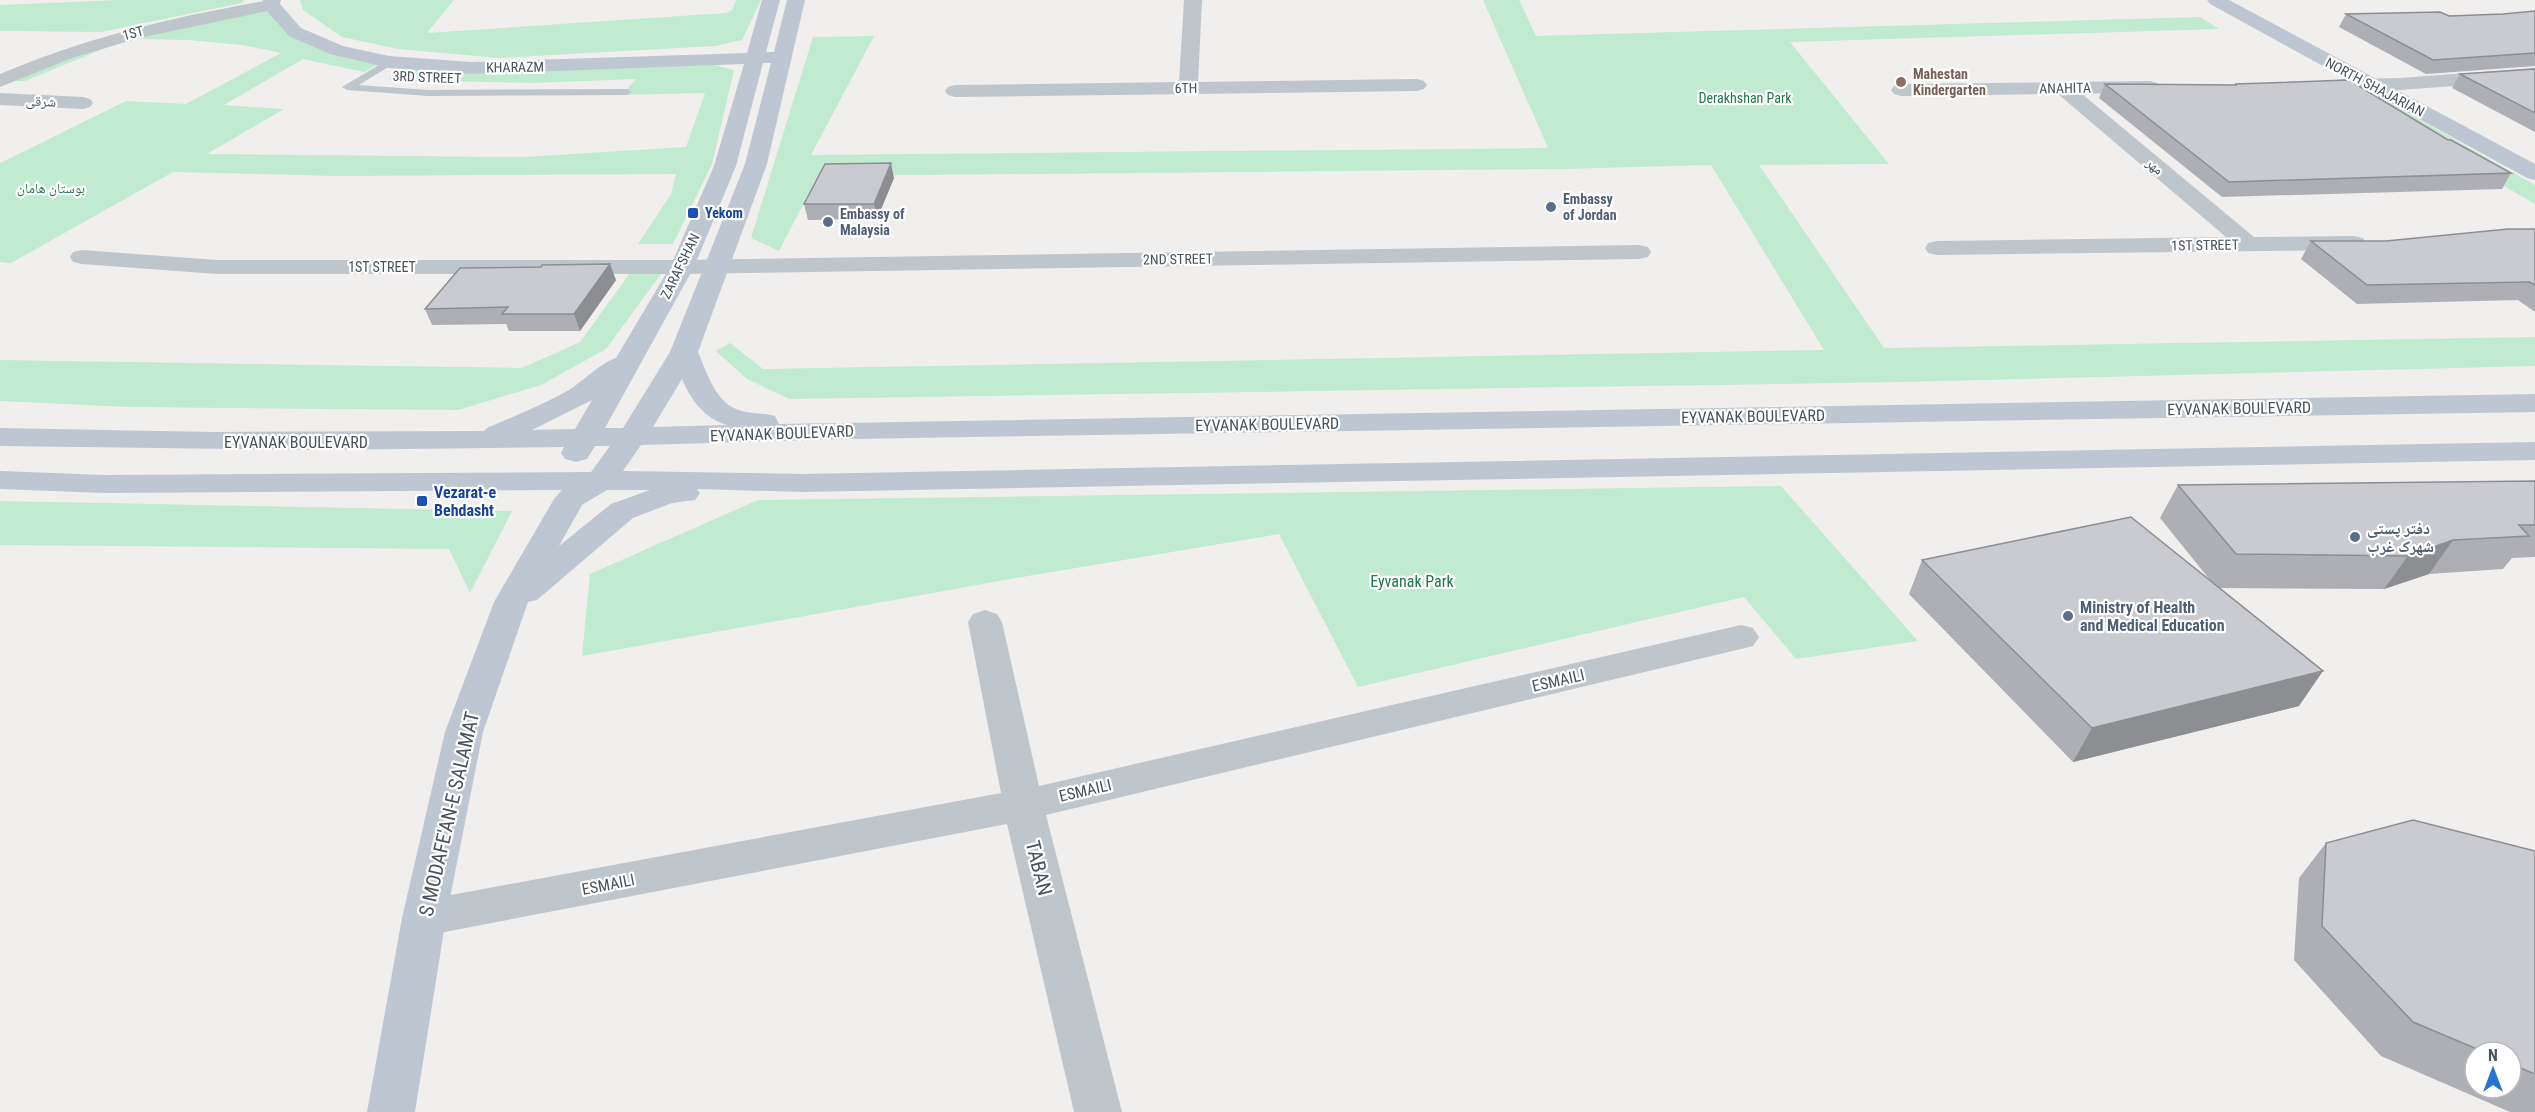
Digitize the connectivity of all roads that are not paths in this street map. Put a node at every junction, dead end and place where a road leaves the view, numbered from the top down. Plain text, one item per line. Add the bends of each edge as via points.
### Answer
1 (771, 0) edge
2 (796, 0) edge
3 (1193, 0) edge
4 (2216, 0) edge
5 (2246, 0) edge
6 (272, 2) edge
7 (781, 57) junction
8 (754, 59) junction
9 (389, 62) junction
10 (2535, 74) edge
11 (0, 81) edge
12 (2372, 84) junction
13 (2400, 84) junction
14 (1417, 85) dead end
15 (2325, 85) edge
16 (2170, 87) edge
17 (1188, 88) junction
18 (2063, 88) junction
19 (1901, 90) dead end
20 (955, 91) dead end
21 (627, 92) dead end
22 (0, 99) edge
23 (83, 103) dead end
24 (2535, 157) edge
25 (2535, 173) edge
26 (2378, 243) edge
27 (2248, 244) junction
28 (1937, 248) dead end
29 (1639, 252) dead end
30 (82, 257) dead end
31 (718, 266) junction
32 (682, 267) junction
33 (684, 352) junction
34 (633, 353) junction
35 (2535, 403) edge
36 (851, 430) junction
37 (0, 437) edge
38 (583, 438) junction
39 (631, 439) junction
40 (480, 441) junction
41 (2535, 451) edge
42 (0, 480) edge
43 (803, 483) junction
44 (577, 487) junction
45 (512, 602) junction
46 (985, 622) dead end
47 (1741, 637) dead end
48 (1023, 805) junction
49 (424, 918) junction
50 (391, 1112) edge
51 (1098, 1112) edge

1 - 8 street, ZARAFSHAN
2 - 7 street, ZARAFSHAN
3 - 17 street
4 - 12 street, NORTH SHAJARIAN
5 - 13 street, NORTH SHAJARIAN
6 - 9 street, KHARAZM via 295,32 337,50
6 - 11 street, 1ST via 104,41
7 - 8 street, KHARAZM
7 - 31 street, ZARAFSHAN via 756,164
8 - 9 street, KHARAZM via 526,68
8 - 32 street, ZARAFSHAN via 725,165
9 - 21 lane, 3RD STREET via 347,87 428,93
10 - 13 street
12 - 13 street
12 - 15 street
12 - 25 street, NORTH SHAJARIAN
13 - 24 street, NORTH SHAJARIAN
14 - 17 street, 6TH
16 - 18 street, ANAHITA
17 - 20 street, 6TH
18 - 19 street, ANAHITA
18 - 27 street, مهر
22 - 23 street, شرقی
26 - 27 street, 1ST STREET
27 - 28 street, 1ST STREET
29 - 31 street, 2ND STREET
30 - 32 street, 1ST STREET via 217,267
31 - 32 street, 2ND STREET
31 - 33 street, ZARAFSHAN
32 - 34 street, ZARAFSHAN
33 - 36 street via 711,405 735,419
33 - 39 street, ZARAFSHAN
34 - 38 street, ZARAFSHAN
34 - 40 street via 604,381 552,411
35 - 36 street, EYVANAK BOULEVARD
36 - 39 street, EYVANAK BOULEVARD
37 - 40 street, EYVANAK BOULEVARD via 152,442
38 - 39 street, EYVANAK BOULEVARD
38 - 40 street, EYVANAK BOULEVARD
38 - 44 street, ZARAFSHAN
39 - 44 street, ZARAFSHAN
41 - 43 street
42 - 44 street
43 - 44 street
43 - 45 street via 668,494 622,512
44 - 45 street, S MODAFE'AN-E SALAMAT
45 - 49 street, S MODAFE'AN-E SALAMAT via 464,732
46 - 48 street, TABAN
47 - 48 street, ESMAILI
48 - 49 street, ESMAILI
48 - 51 street, TABAN
49 - 50 street, S MODAFE'AN-E SALAMAT

